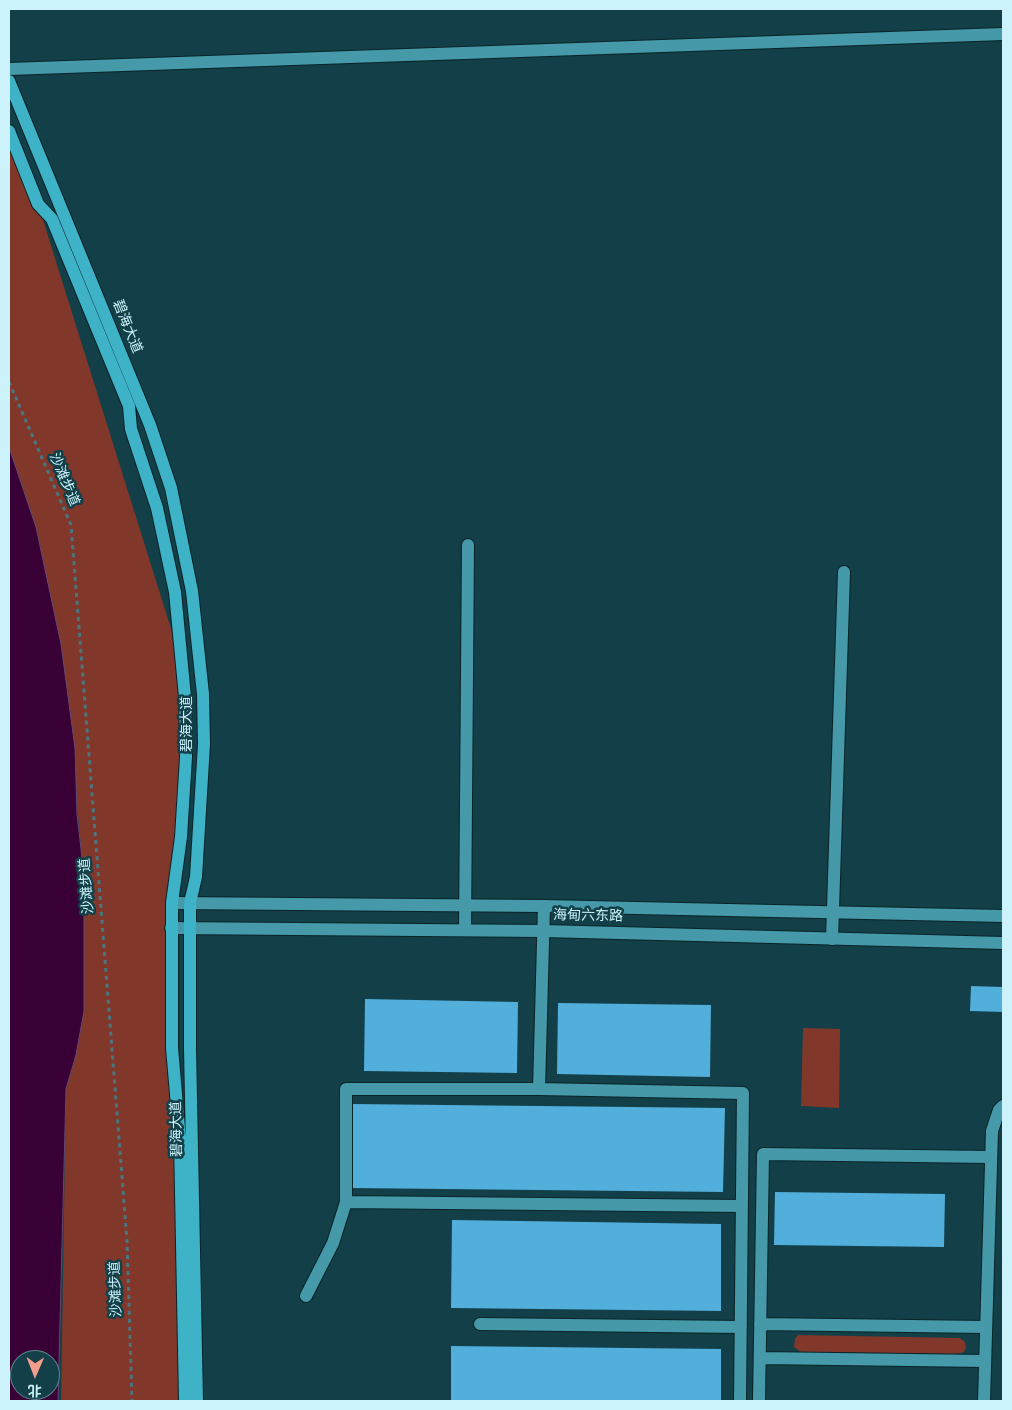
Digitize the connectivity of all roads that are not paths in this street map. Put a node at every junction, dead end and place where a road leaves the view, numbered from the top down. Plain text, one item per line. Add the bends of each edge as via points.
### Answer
1 (1003, 34) edge
2 (9, 69) edge
3 (9, 80) edge
4 (9, 131) edge
5 (468, 545) dead end
6 (844, 572) dead end
7 (172, 903) junction
8 (190, 903) junction
9 (465, 905) junction
10 (544, 906) junction
11 (833, 912) junction
12 (1003, 916) edge
13 (172, 928) junction
14 (190, 928) junction
15 (465, 930) junction
16 (543, 931) junction
17 (832, 939) junction
18 (1003, 943) edge
19 (539, 1089) junction
20 (1003, 1106) edge
21 (990, 1157) junction
22 (346, 1202) junction
23 (742, 1206) junction
24 (306, 1296) dead end
25 (480, 1324) dead end
26 (760, 1324) junction
27 (741, 1327) junction
28 (985, 1327) junction
29 (760, 1358) junction
30 (985, 1361) junction
31 (185, 1401) edge
32 (198, 1401) edge
33 (740, 1401) edge
34 (759, 1401) edge
35 (984, 1401) edge

1 - 2 street
3 - 8 main road, 碧海大道 via 147,418 171,488 192,591 203,694 202,782 196,877
4 - 7 main road, 碧海大道 via 38,204 52,219 129,406 130,429 146,472 167,553 181,636 186,728 181,837
5 - 9 street
6 - 11 street
7 - 8 street, 海甸六东路
7 - 13 main road, 碧海大道
8 - 9 street, 海甸六东路
8 - 14 main road, 碧海大道
9 - 10 street, 海甸六东路
9 - 15 street
10 - 11 street, 海甸六东路
10 - 16 street
11 - 12 street, 海甸六东路
11 - 17 street
13 - 14 street, 海甸六东路
13 - 31 main road, 碧海大道 via 172,1048 180,1140
14 - 15 street, 海甸六东路
14 - 32 main road, 碧海大道
15 - 16 street, 海甸六东路
16 - 17 street, 海甸六东路
16 - 19 street
17 - 18 street, 海甸六东路
19 - 22 street via 346,1089
19 - 23 street via 743,1093
20 - 21 street via 992,1131
21 - 26 street via 763,1154
21 - 28 street
22 - 23 street
22 - 24 street via 333,1243
23 - 27 street
25 - 27 street
26 - 28 street
26 - 29 street
27 - 33 street
28 - 30 street
29 - 30 street
29 - 34 street
30 - 35 street

